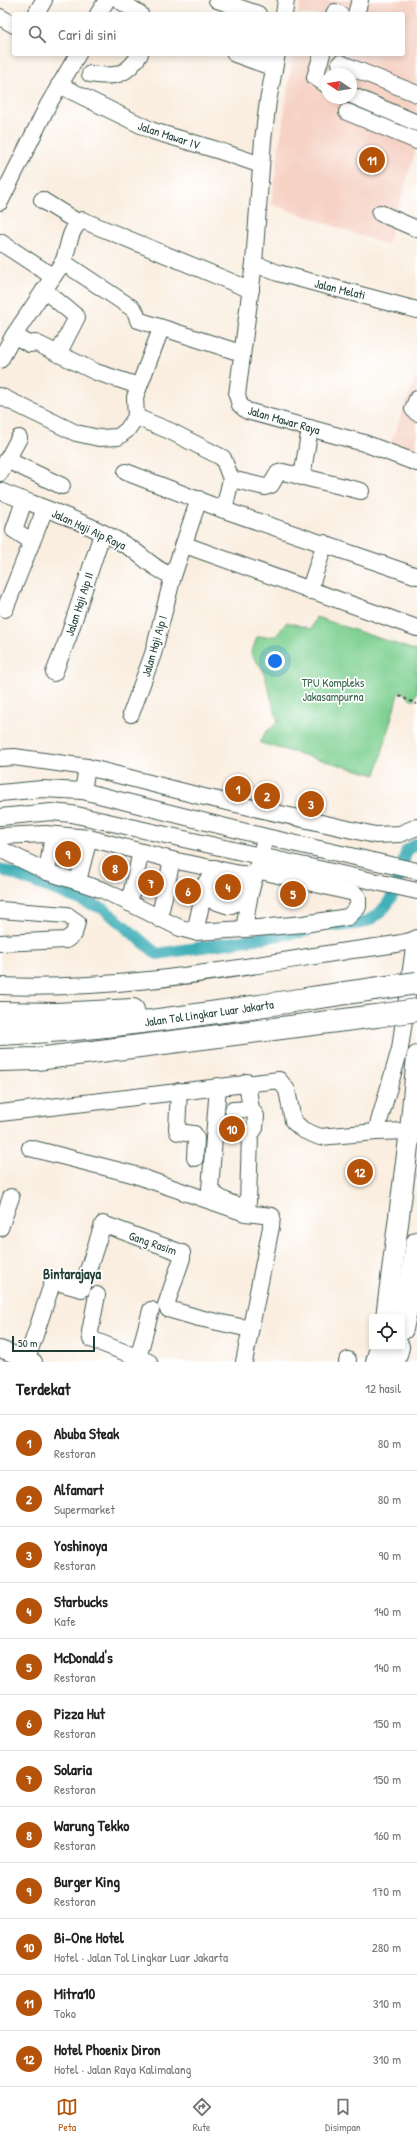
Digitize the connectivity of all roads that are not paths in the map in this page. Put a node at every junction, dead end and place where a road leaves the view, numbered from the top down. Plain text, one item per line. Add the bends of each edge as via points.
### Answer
1 (44, 0) edge
2 (107, 0) edge
3 (119, 0) edge
4 (216, 0) edge
5 (286, 0) edge
6 (360, 0) edge
7 (37, 12) edge
8 (99, 12) edge
9 (137, 12) edge
10 (252, 12) edge
11 (284, 12) edge
12 (357, 12) edge
13 (0, 17) edge
14 (12, 24) edge
15 (75, 56) edge
16 (139, 56) edge
17 (247, 56) edge
18 (321, 56) edge
19 (276, 61) edge
20 (339, 64) edge
21 (90, 74) dead end
22 (321, 81) edge
23 (59, 85) junction
24 (417, 94) edge
25 (357, 98) edge
26 (347, 112) dead end
27 (417, 123) edge
28 (417, 141) edge
29 (261, 166) junction
30 (42, 200) dead end
31 (0, 202) edge
32 (380, 213) dead end
33 (79, 223) junction
34 (417, 228) edge
35 (0, 242) edge
36 (63, 262) junction
37 (263, 267) dead end
38 (52, 276) junction
39 (44, 290) junction
40 (250, 290) junction
41 (417, 310) edge
42 (161, 329) junction
43 (14, 335) junction
44 (241, 353) junction
45 (58, 354) junction
46 (0, 360) edge
47 (140, 386) junction
48 (0, 396) edge
49 (417, 399) edge
50 (417, 413) edge
51 (136, 418) junction
52 (310, 428) junction
53 (19, 438) dead end
54 (417, 463) edge
55 (3, 466) edge
56 (126, 472) dead end
57 (302, 477) junction
58 (231, 479) junction
59 (62, 486) dead end
60 (0, 491) edge
61 (361, 491) dead end
62 (199, 500) junction
63 (24, 501) junction
64 (45, 509) junction
65 (224, 510) junction
66 (102, 534) junction
67 (31, 541) junction
68 (325, 544) junction
69 (185, 545) junction
70 (173, 576) junction
71 (417, 576) edge
72 (309, 591) junction
73 (5, 609) dead end
74 (417, 628) edge
75 (54, 673) dead end
76 (131, 714) dead end
77 (0, 758) edge
78 (87, 767) junction
79 (83, 791) junction
80 (0, 793) edge
81 (200, 796) junction
82 (0, 817) edge
83 (195, 819) junction
84 (417, 827) edge
85 (53, 835) junction
86 (0, 836) edge
87 (266, 837) junction
88 (89, 838) junction
89 (0, 849) edge
90 (140, 852) junction
91 (172, 860) junction
92 (213, 868) junction
93 (256, 870) junction
94 (416, 871) edge
95 (47, 872) junction
96 (78, 881) junction
97 (413, 890) edge
98 (129, 903) junction
99 (0, 910) edge
100 (354, 912) junction
101 (160, 919) junction
102 (245, 929) junction
103 (195, 932) junction
104 (416, 939) edge
105 (0, 943) edge
106 (417, 983) edge
107 (0, 986) edge
108 (282, 1002) junction
109 (417, 1010) edge
110 (0, 1013) edge
111 (0, 1034) edge
112 (417, 1056) edge
113 (37, 1059) junction
114 (0, 1060) edge
115 (0, 1067) edge
116 (247, 1082) junction
117 (216, 1086) junction
118 (179, 1092) junction
119 (251, 1109) junction
120 (233, 1110) dead end
121 (0, 1113) edge
122 (410, 1131) junction
123 (376, 1132) junction
124 (30, 1148) dead end
125 (195, 1158) dead end
126 (11, 1197) dead end
127 (209, 1199) junction
128 (0, 1228) edge
129 (417, 1243) edge
130 (97, 1295) dead end
131 (151, 1310) dead end
132 (386, 1314) edge
133 (405, 1315) edge
134 (250, 1329) junction
135 (0, 1349) edge
136 (379, 1350) edge
137 (397, 1350) edge
138 (30, 1360) edge
139 (144, 1360) edge
140 (244, 1362) edge
141 (376, 1362) edge
142 (394, 1362) edge

1 - 7 street
2 - 8 street
3 - 9 street
4 - 10 street
5 - 11 street
6 - 12 street
13 - 14 street
15 - 23 street
16 - 21 street via 129,70 121,74
17 - 19 street
18 - 22 street via 315,77
19 - 29 street, Jalan Mawar Raya via 268,101
20 - 24 street
23 - 29 street, Jalan Mawar IV via 153,131
23 - 31 street
25 - 27 street
26 - 28 street
29 - 40 street, Jalan Mawar Raya
30 - 33 street
32 - 34 street
33 - 36 street via 69,239 68,252
33 - 40 street via 82,220 87,221
35 - 38 street
36 - 38 street
36 - 42 street via 132,308 138,320
37 - 41 street, Jalan Melati via 278,274
38 - 39 street
39 - 43 street
39 - 45 street via 77,317
40 - 44 street, Jalan Mawar Raya
42 - 44 street
42 - 47 street
43 - 45 street via 29,344 34,343
43 - 46 street
44 - 52 street, Jalan Mawar Raya via 236,395 243,408
45 - 47 street via 96,372
47 - 51 street via 134,404
48 - 51 street via 65,428 90,437 118,437
49 - 50 street via 414,409
51 - 58 street via 170,431 223,458
52 - 54 street, Jalan Mawar Raya via 364,443
52 - 57 street
53 - 55 street
55 - 59 street
56 - 62 street
57 - 58 street via 280,472 271,485 265,487
57 - 61 street
58 - 65 street
60 - 63 street, Jalan Haji Aip Raya
62 - 65 street
62 - 69 street, Jalan Haji Aip I
63 - 64 street, Jalan Haji Aip Raya
63 - 67 street via 14,530
64 - 66 street, Jalan Haji Aip Raya
64 - 67 street
65 - 68 street
66 - 70 street, Jalan Haji Aip Raya via 128,547 154,568
66 - 75 street, Jalan Haji Aip II
67 - 73 street
68 - 71 street
68 - 72 street
69 - 70 street, Jalan Haji Aip I
69 - 72 street
70 - 76 street, Jalan Haji Aip I via 153,654
72 - 74 street
77 - 78 street via 14,757
78 - 79 street
78 - 81 street
79 - 80 street via 42,789
79 - 83 street
81 - 83 street
81 - 84 street via 375,835 400,834
82 - 93 street via 51,812 72,814
83 - 87 street
85 - 86 street
85 - 88 street
85 - 95 street
87 - 93 street
87 - 94 street
88 - 90 street
88 - 96 street
89 - 95 street
90 - 91 street
90 - 98 street
91 - 92 street
91 - 101 street
92 - 93 street
92 - 93 street via 211,900 229,906 236,903
92 - 103 street
93 - 97 street via 384,883
93 - 100 street via 354,893 358,897 358,907
93 - 100 street via 256,908 258,918 264,922
93 - 102 street
95 - 96 street
96 - 98 street via 104,890
98 - 101 street
99 - 105 street via 67,914 77,922 74,934 66,940
100 - 102 street via 348,917 304,924
101 - 103 street
102 - 103 street
104 - 107 street via 133,983
104 - 123 street via 400,1049
106 - 108 highway, Jalan Tol Lingkar Luar Jakarta, bridge
108 - 110 highway via 56,1014
108 - 111 highway, Jalan Tol Lingkar Luar Jakarta via 186,1017 65,1031
109 - 113 highway, Jalan Tol Lingkar Luar Jakarta, bridge
112 - 122 main road
113 - 114 highway, Jalan Tol Lingkar Luar Jakarta
113 - 115 highway
116 - 117 street
116 - 119 street
116 - 123 street via 279,1080 287,1090 293,1121 303,1130 320,1138
117 - 118 street
117 - 119 street via 210,1189 230,1203 241,1206 248,1203 250,1135 255,1128 256,1116
117 - 127 street via 205,1183
118 - 121 street
118 - 125 street via 177,1129 178,1132 194,1134
119 - 120 street
122 - 123 street
122 - 132 main road
124 - 127 street via 132,1174
126 - 128 street
127 - 134 street via 245,1213 268,1215 273,1219
129 - 133 highway
130 - 139 street via 90,1337 94,1341
131 - 139 street
134 - 138 street, Gang Rasim via 168,1309 166,1305 182,1253 103,1224 82,1289 54,1281
134 - 140 street
135 - 138 street
136 - 141 main road
137 - 142 highway

